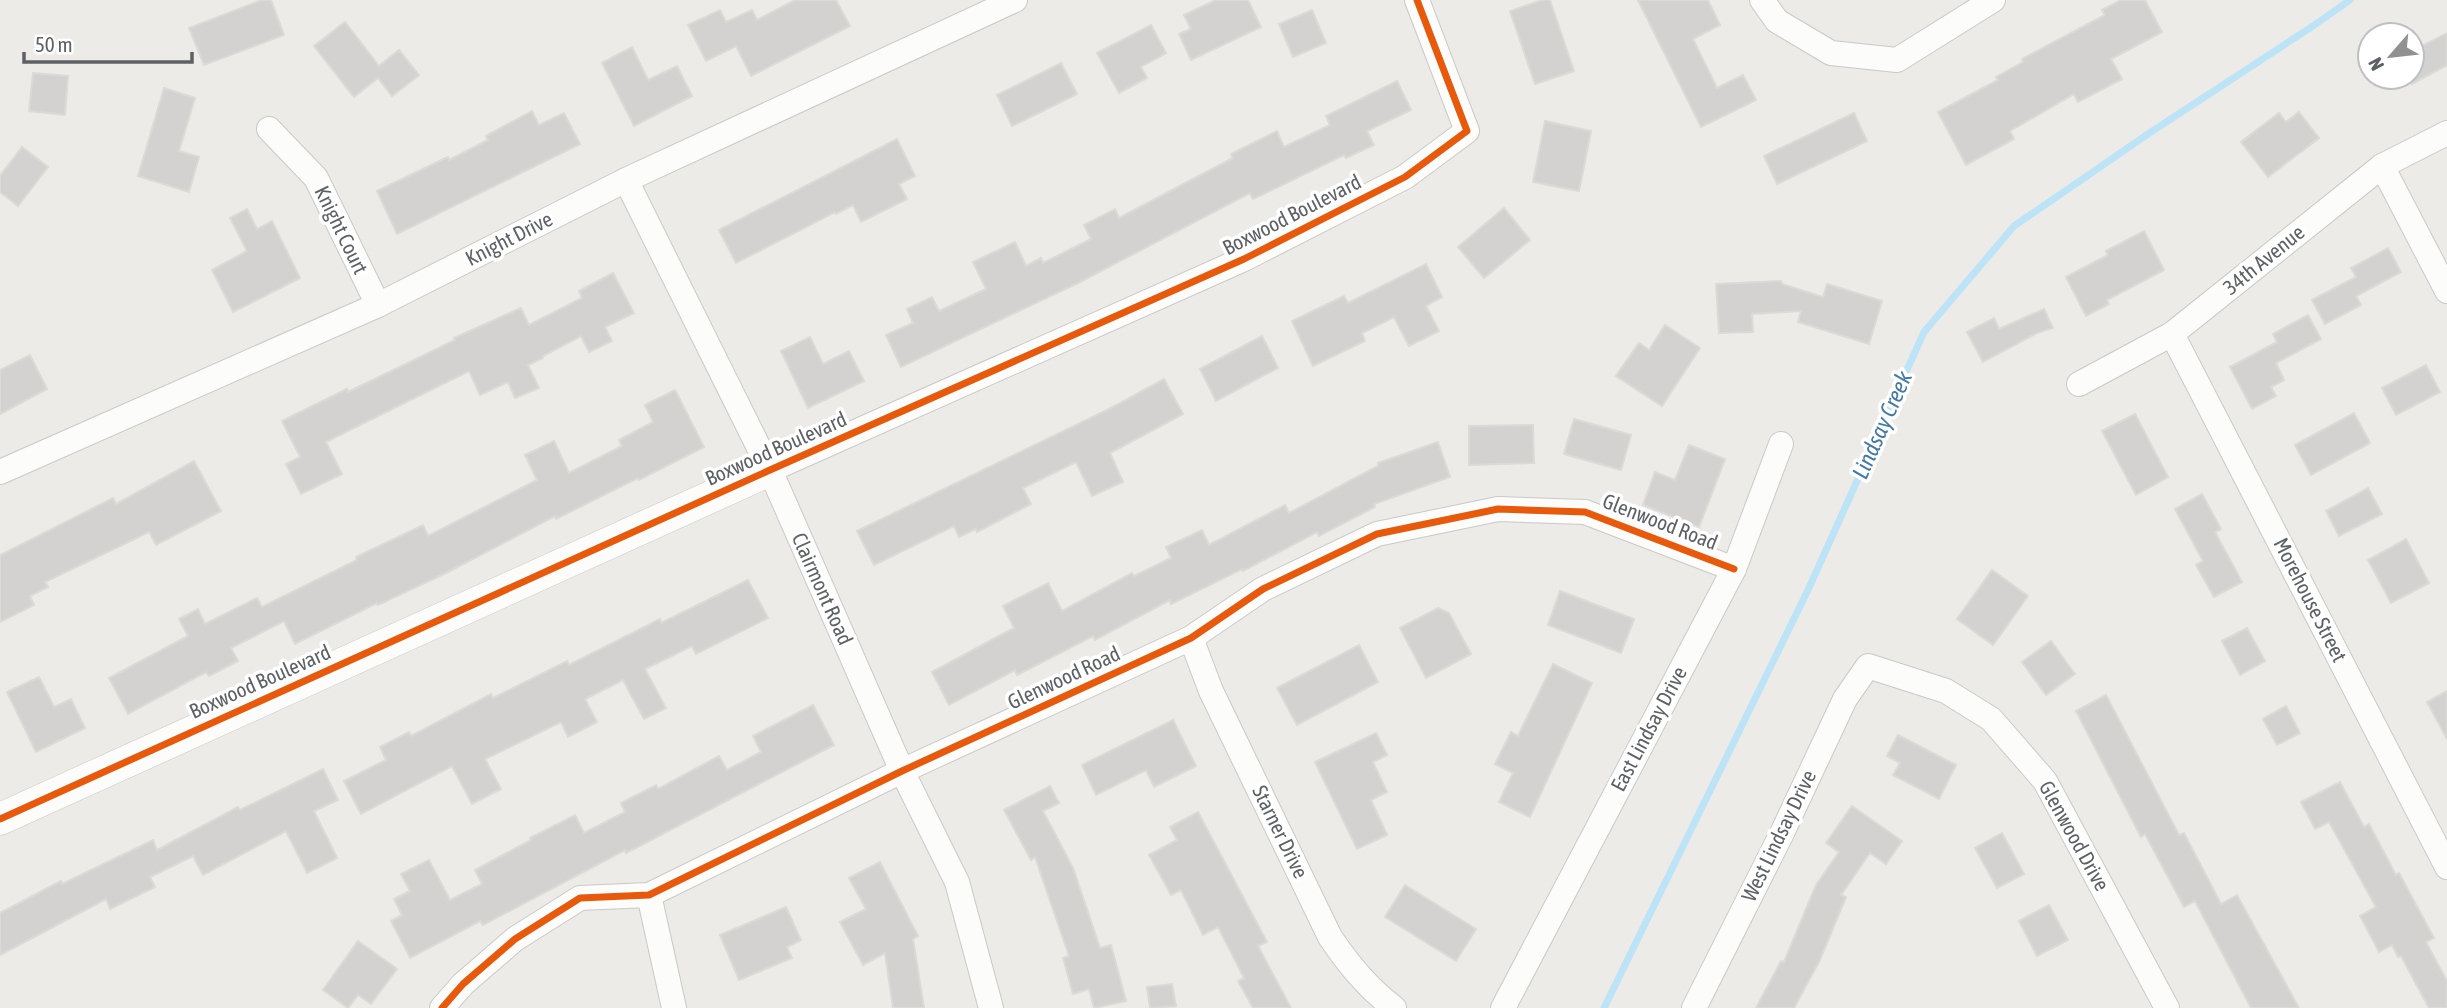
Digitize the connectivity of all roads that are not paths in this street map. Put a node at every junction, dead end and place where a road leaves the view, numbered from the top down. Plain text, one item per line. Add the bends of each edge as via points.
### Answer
1 (1015, 0) edge
2 (1417, 0) edge
3 (1762, 0) edge
4 (1993, 0) edge
5 (269, 130) dead end
6 (2447, 133) edge
7 (2382, 166) junction
8 (626, 180) junction
9 (2447, 291) edge
10 (378, 305) junction
11 (2172, 334) junction
12 (2079, 384) dead end
13 (1781, 444) dead end
14 (770, 470) junction
15 (0, 472) edge
16 (1734, 569) junction
17 (1191, 638) junction
18 (1868, 666) joint
19 (902, 771) junction
20 (2, 814) edge
21 (2447, 867) edge
22 (649, 895) junction
23 (442, 1008) edge
24 (674, 1008) edge
25 (991, 1008) edge
26 (1394, 1008) edge
27 (1503, 1008) edge
28 (1694, 1008) edge
29 (2167, 1008) edge

1 - 8 street, Knight Drive
2 - 14 street, Boxwood Boulevard via 1467,131 1405,177 1244,259
3 - 4 street via 1777,21 1831,53 1897,60
5 - 10 street, Knight Court via 316,178
6 - 7 street, 34th Avenue
7 - 9 street
7 - 11 street, 34th Avenue
8 - 10 street, Knight Drive
8 - 14 street, Clairmont Road
10 - 15 street, Knight Drive
11 - 12 street, 34th Avenue
11 - 21 street, Morehouse Street
13 - 16 street, East Lindsay Drive
14 - 19 street, Clairmont Road
14 - 20 street, Boxwood Boulevard
16 - 17 street, Glenwood Road via 1585,512 1498,509 1377,534 1263,589
16 - 27 street, East Lindsay Drive
17 - 19 street, Glenwood Road
17 - 26 street, Starner Drive via 1211,691 1330,937 1363,982
18 - 28 street, West Lindsay Drive via 1845,699
18 - 29 street, Glenwood Drive via 1946,691 1991,719 2045,781
19 - 22 street, Glenwood Road
19 - 25 street, Clairmont Road via 957,882
22 - 23 street, Glenwood Road via 580,898 514,939
22 - 24 street

